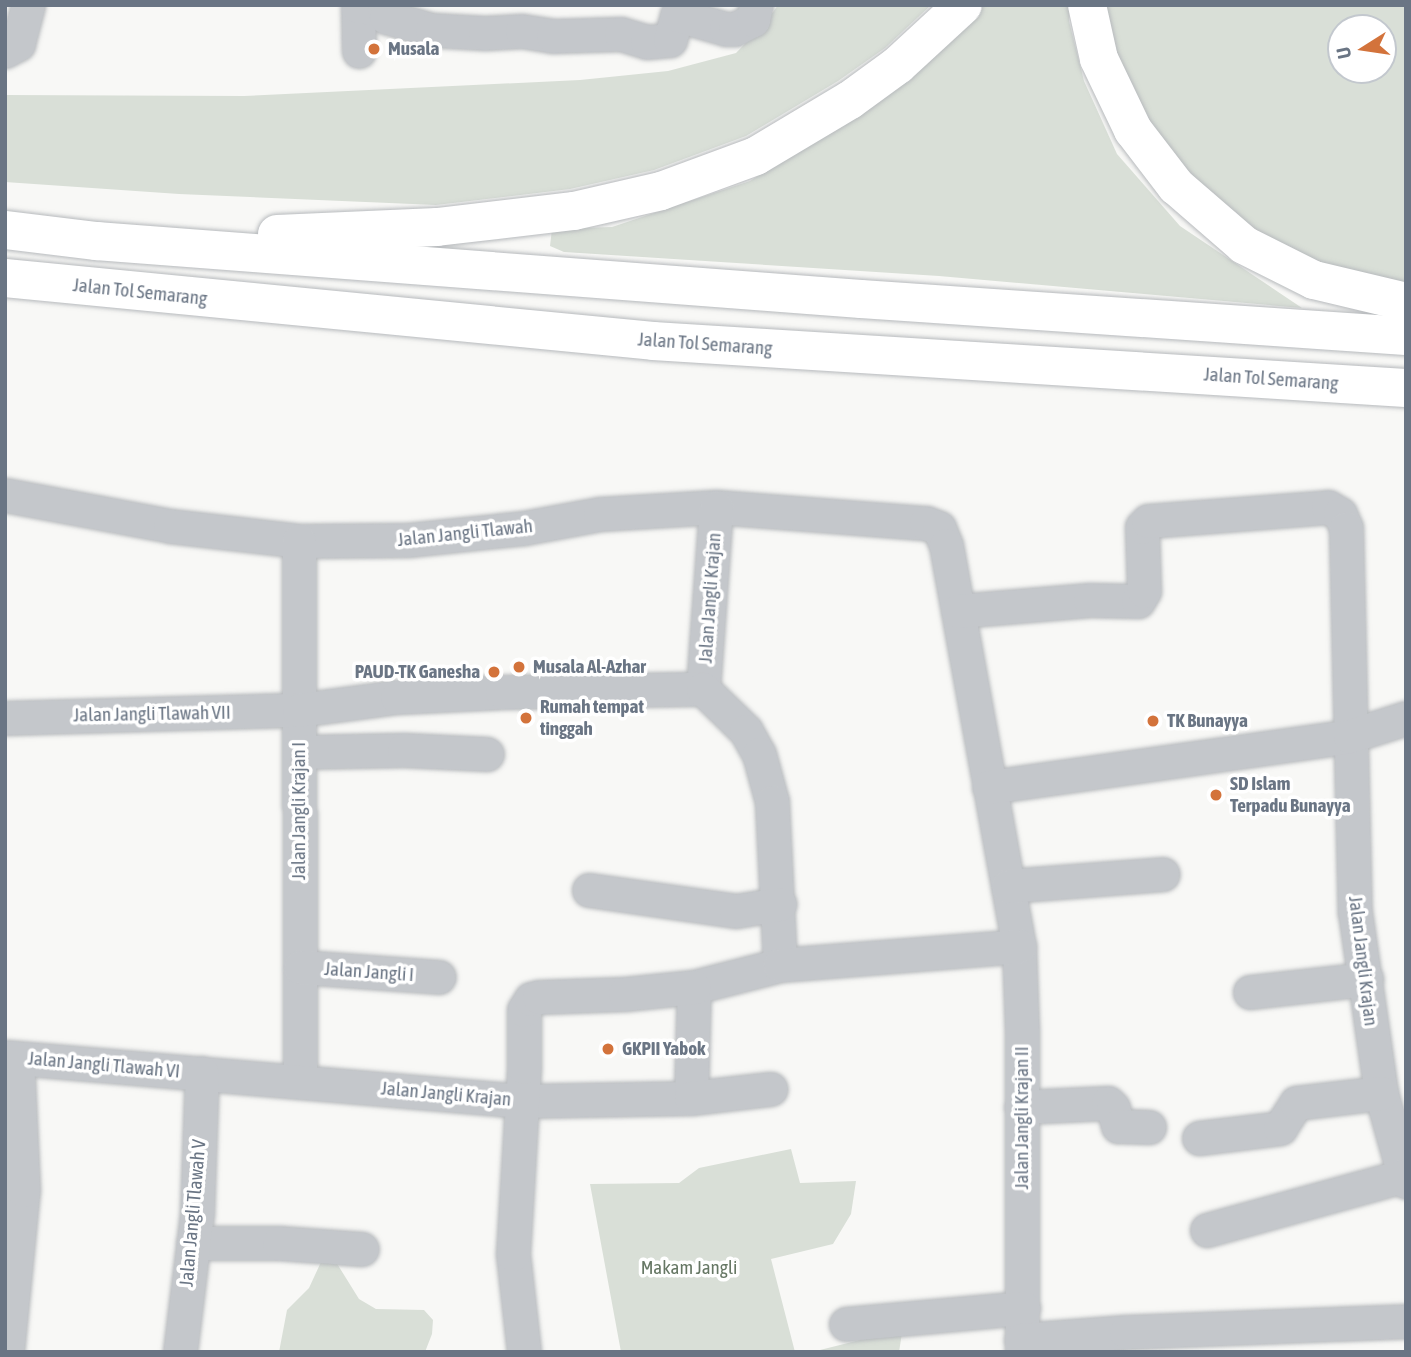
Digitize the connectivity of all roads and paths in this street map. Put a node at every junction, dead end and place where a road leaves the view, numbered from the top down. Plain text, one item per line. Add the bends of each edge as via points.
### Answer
1 (28, 5) edge
2 (756, 5) edge
3 (963, 5) edge
4 (1087, 5) edge
5 (358, 6) edge
6 (621, 19) edge
7 (5, 51) edge
8 (359, 51) dead end
9 (5, 230) edge
10 (96, 241) junction
11 (5, 278) edge
12 (1406, 302) edge
13 (1406, 336) edge
14 (1187, 374) junction
15 (1406, 388) edge
16 (1406, 407) edge
17 (5, 495) edge
18 (716, 506) junction
19 (926, 523) joint
20 (299, 541) junction
21 (958, 611) junction
22 (703, 689) junction
23 (299, 710) junction
24 (5, 718) edge
25 (1406, 718) edge
26 (1350, 736) junction
27 (299, 752) junction
28 (487, 754) dead end
29 (989, 787) junction
30 (1163, 874) dead end
31 (1008, 886) junction
32 (589, 890) dead end
33 (779, 904) junction
34 (1019, 946) junction
35 (779, 964) junction
36 (300, 967) junction
37 (439, 977) dead end
38 (1366, 979) junction
39 (694, 987) junction
40 (1250, 992) dead end
41 (11, 1058) edge
42 (202, 1073) junction
43 (300, 1082) junction
44 (770, 1088) dead end
45 (1381, 1093) junction
46 (691, 1098) junction
47 (521, 1101) junction
48 (1021, 1107) junction
49 (1149, 1127) dead end
50 (1199, 1138) dead end
51 (1405, 1177) edge
52 (1207, 1230) dead end
53 (193, 1243) junction
54 (362, 1249) dead end
55 (1023, 1308) junction
56 (1406, 1321) edge
57 (846, 1324) dead end
58 (1022, 1346) edge
59 (8, 1352) edge
60 (180, 1352) edge
61 (524, 1352) edge

1 - 7 street via 18,44
2 - 6 street via 753,20 735,29 677,15 670,40 647,43
3 - 10 highway via 898,65 850,100 756,156 660,191 574,211 438,227
4 - 12 highway via 1099,60 1127,118 1176,187 1244,245 1314,280
5 - 6 street via 383,10 386,17 432,30 485,33 522,31 553,36
5 - 8 street
9 - 10 highway
10 - 13 highway
11 - 14 highway, Jalan Tol Semarang via 653,341
14 - 15 highway, Jalan Tol Semarang
14 - 16 highway
17 - 20 street, Jalan Jangli Tlawah via 170,526
18 - 19 street, Jalan Jangli Tlawah
18 - 20 street, Jalan Jangli Tlawah via 600,514 524,528 408,540
18 - 22 street, Jalan Jangli Krajan
19 - 21 street, Jalan Jangli Krajan II via 939,528 946,545
20 - 23 street, Jalan Jangli Krajan I
21 - 26 street, Jalan Jangli Krajan via 1090,600 1138,601 1144,591 1142,527 1148,521 1328,507 1340,514 1346,528
21 - 29 street, Jalan Jangli Krajan II
22 - 23 street, Jalan Jangli Krajan via 397,697
22 - 33 street, Jalan Jangli Krajan via 746,731 759,754 772,802
23 - 24 street, Jalan Jangli Tlawah VII
23 - 27 street, Jalan Jangli Krajan I
25 - 26 street
26 - 29 street
26 - 38 street, Jalan Jangli Krajan via 1353,872
27 - 28 street
27 - 36 street, Jalan Jangli Krajan I
29 - 31 street, Jalan Jangli Krajan II
30 - 31 street
31 - 34 street, Jalan Jangli Krajan II
32 - 33 street via 736,911
33 - 35 street, Jalan Jangli Krajan
34 - 35 street
34 - 48 street, Jalan Jangli Krajan II
35 - 39 street
36 - 37 street, Jalan Jangli I
36 - 43 street, Jalan Jangli Krajan I
38 - 40 street
38 - 45 street, Jalan Jangli Krajan
39 - 46 street
39 - 47 street via 531,999 524,1010
41 - 42 street, Jalan Jangli Tlawah VI
41 - 59 street via 23,1190
42 - 43 street, Jalan Jangli Krajan
42 - 53 street, Jalan Jangli Tlawah V
43 - 47 street, Jalan Jangli Krajan
44 - 46 street, Jalan Jangli Krajan
45 - 50 street via 1296,1103 1280,1128
45 - 51 street, Jalan Jangli Krajan
46 - 47 street, Jalan Jangli Krajan
47 - 61 street via 513,1254
48 - 49 street via 1108,1103 1118,1126
48 - 55 street, Jalan Jangli Krajan II
51 - 52 street
53 - 54 street
53 - 60 street, Jalan Jangli Tlawah V
55 - 57 street
55 - 58 street, Jalan Jangli Krajan II
56 - 58 street via 1126,1332

